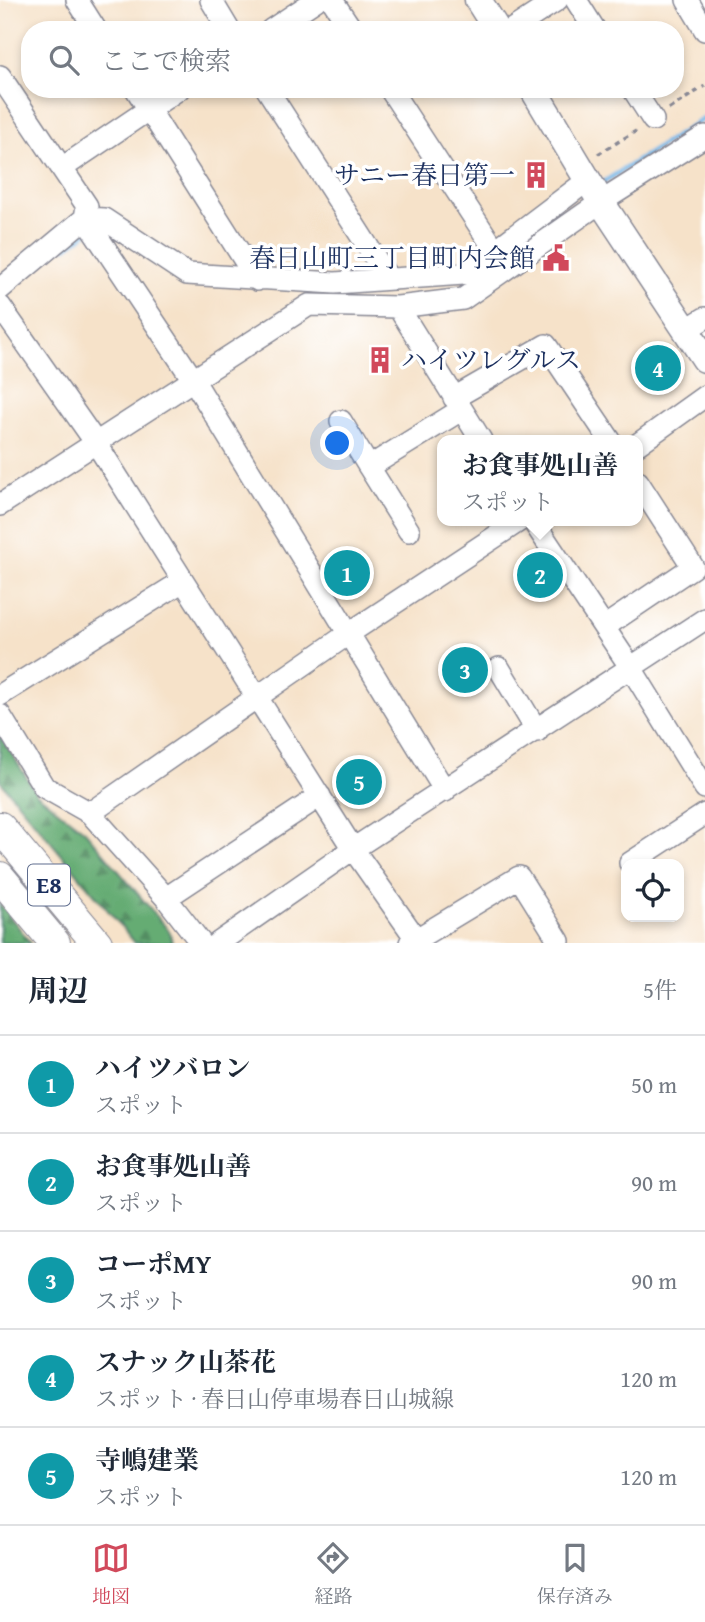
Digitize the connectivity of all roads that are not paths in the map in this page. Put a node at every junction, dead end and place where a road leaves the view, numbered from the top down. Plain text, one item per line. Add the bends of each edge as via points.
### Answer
1 (76, 0) edge
2 (211, 0) edge
3 (316, 0) edge
4 (332, 0) edge
5 (478, 0) edge
6 (557, 0) edge
7 (576, 0) edge
8 (687, 0) edge
9 (90, 21) edge
10 (224, 21) edge
11 (284, 21) edge
12 (346, 21) edge
13 (491, 21) edge
14 (525, 21) edge
15 (589, 21) edge
16 (705, 30) edge
17 (0, 76) edge
18 (142, 98) edge
19 (166, 98) edge
20 (273, 98) edge
21 (396, 98) edge
22 (538, 98) edge
23 (640, 98) edge
24 (149, 109) junction
25 (653, 120) dead end
26 (705, 136) edge
27 (62, 168) junction
28 (595, 191) junction
29 (85, 218) junction
30 (495, 250) junction
31 (388, 278) junction
32 (257, 280) junction
33 (0, 289) edge
34 (398, 307) junction
35 (3, 318) edge
36 (696, 323) edge
37 (705, 359) edge
38 (194, 381) junction
39 (705, 397) edge
40 (458, 404) junction
41 (341, 421) dead end
42 (478, 435) edge
43 (607, 435) edge
44 (643, 440) edge
45 (96, 443) junction
46 (369, 467) junction
47 (643, 490) edge
48 (1, 503) edge
49 (511, 526) edge
50 (536, 526) edge
51 (409, 531) dead end
52 (183, 581) junction
53 (705, 620) edge
54 (604, 627) junction
55 (348, 634) junction
56 (631, 667) junction
57 (499, 668) dead end
58 (0, 695) edge
59 (256, 699) junction
60 (0, 715) edge
61 (537, 731) junction
62 (705, 788) edge
63 (445, 791) junction
64 (320, 796) junction
65 (90, 813) junction
66 (705, 814) edge
67 (0, 827) edge
68 (353, 849) junction
69 (636, 859) edge
70 (0, 877) edge
71 (166, 898) junction
72 (415, 942) edge
73 (55, 943) edge
74 (97, 943) edge
75 (201, 943) edge
76 (218, 943) edge
77 (556, 943) edge

1 - 9 street
2 - 10 street
3 - 11 street
4 - 12 street
5 - 13 main road
6 - 14 street
7 - 15 street
8 - 16 street
17 - 27 street
18 - 24 street
19 - 24 street
20 - 31 street
21 - 30 street
22 - 28 main road
23 - 25 street
24 - 27 street
24 - 32 street
26 - 28 street
27 - 29 street via 87,206
28 - 30 street
28 - 34 street via 463,299
28 - 36 main road
29 - 32 street via 104,219 187,274
29 - 33 street
29 - 38 street
30 - 31 street via 464,274
31 - 32 street via 335,283
34 - 38 street via 309,305
34 - 40 street
35 - 45 street
36 - 37 main road
38 - 45 street
38 - 55 street
39 - 44 street
40 - 42 street
40 - 43 street via 546,345
40 - 46 street
41 - 46 street
45 - 48 street
45 - 52 street
46 - 51 street
47 - 54 street via 693,567
49 - 55 street
50 - 54 street
52 - 58 street
52 - 59 street
53 - 56 street
54 - 56 street
55 - 59 street
55 - 63 street
56 - 61 street
56 - 62 street
57 - 61 street
59 - 64 street
59 - 65 street
60 - 65 street via 44,787
61 - 63 street
63 - 68 street
64 - 68 street
64 - 71 street
65 - 71 street
66 - 69 street
67 - 74 highway, E8
68 - 72 street
68 - 76 street
70 - 73 highway, E8
71 - 75 street
72 - 77 street via 519,877 559,941

